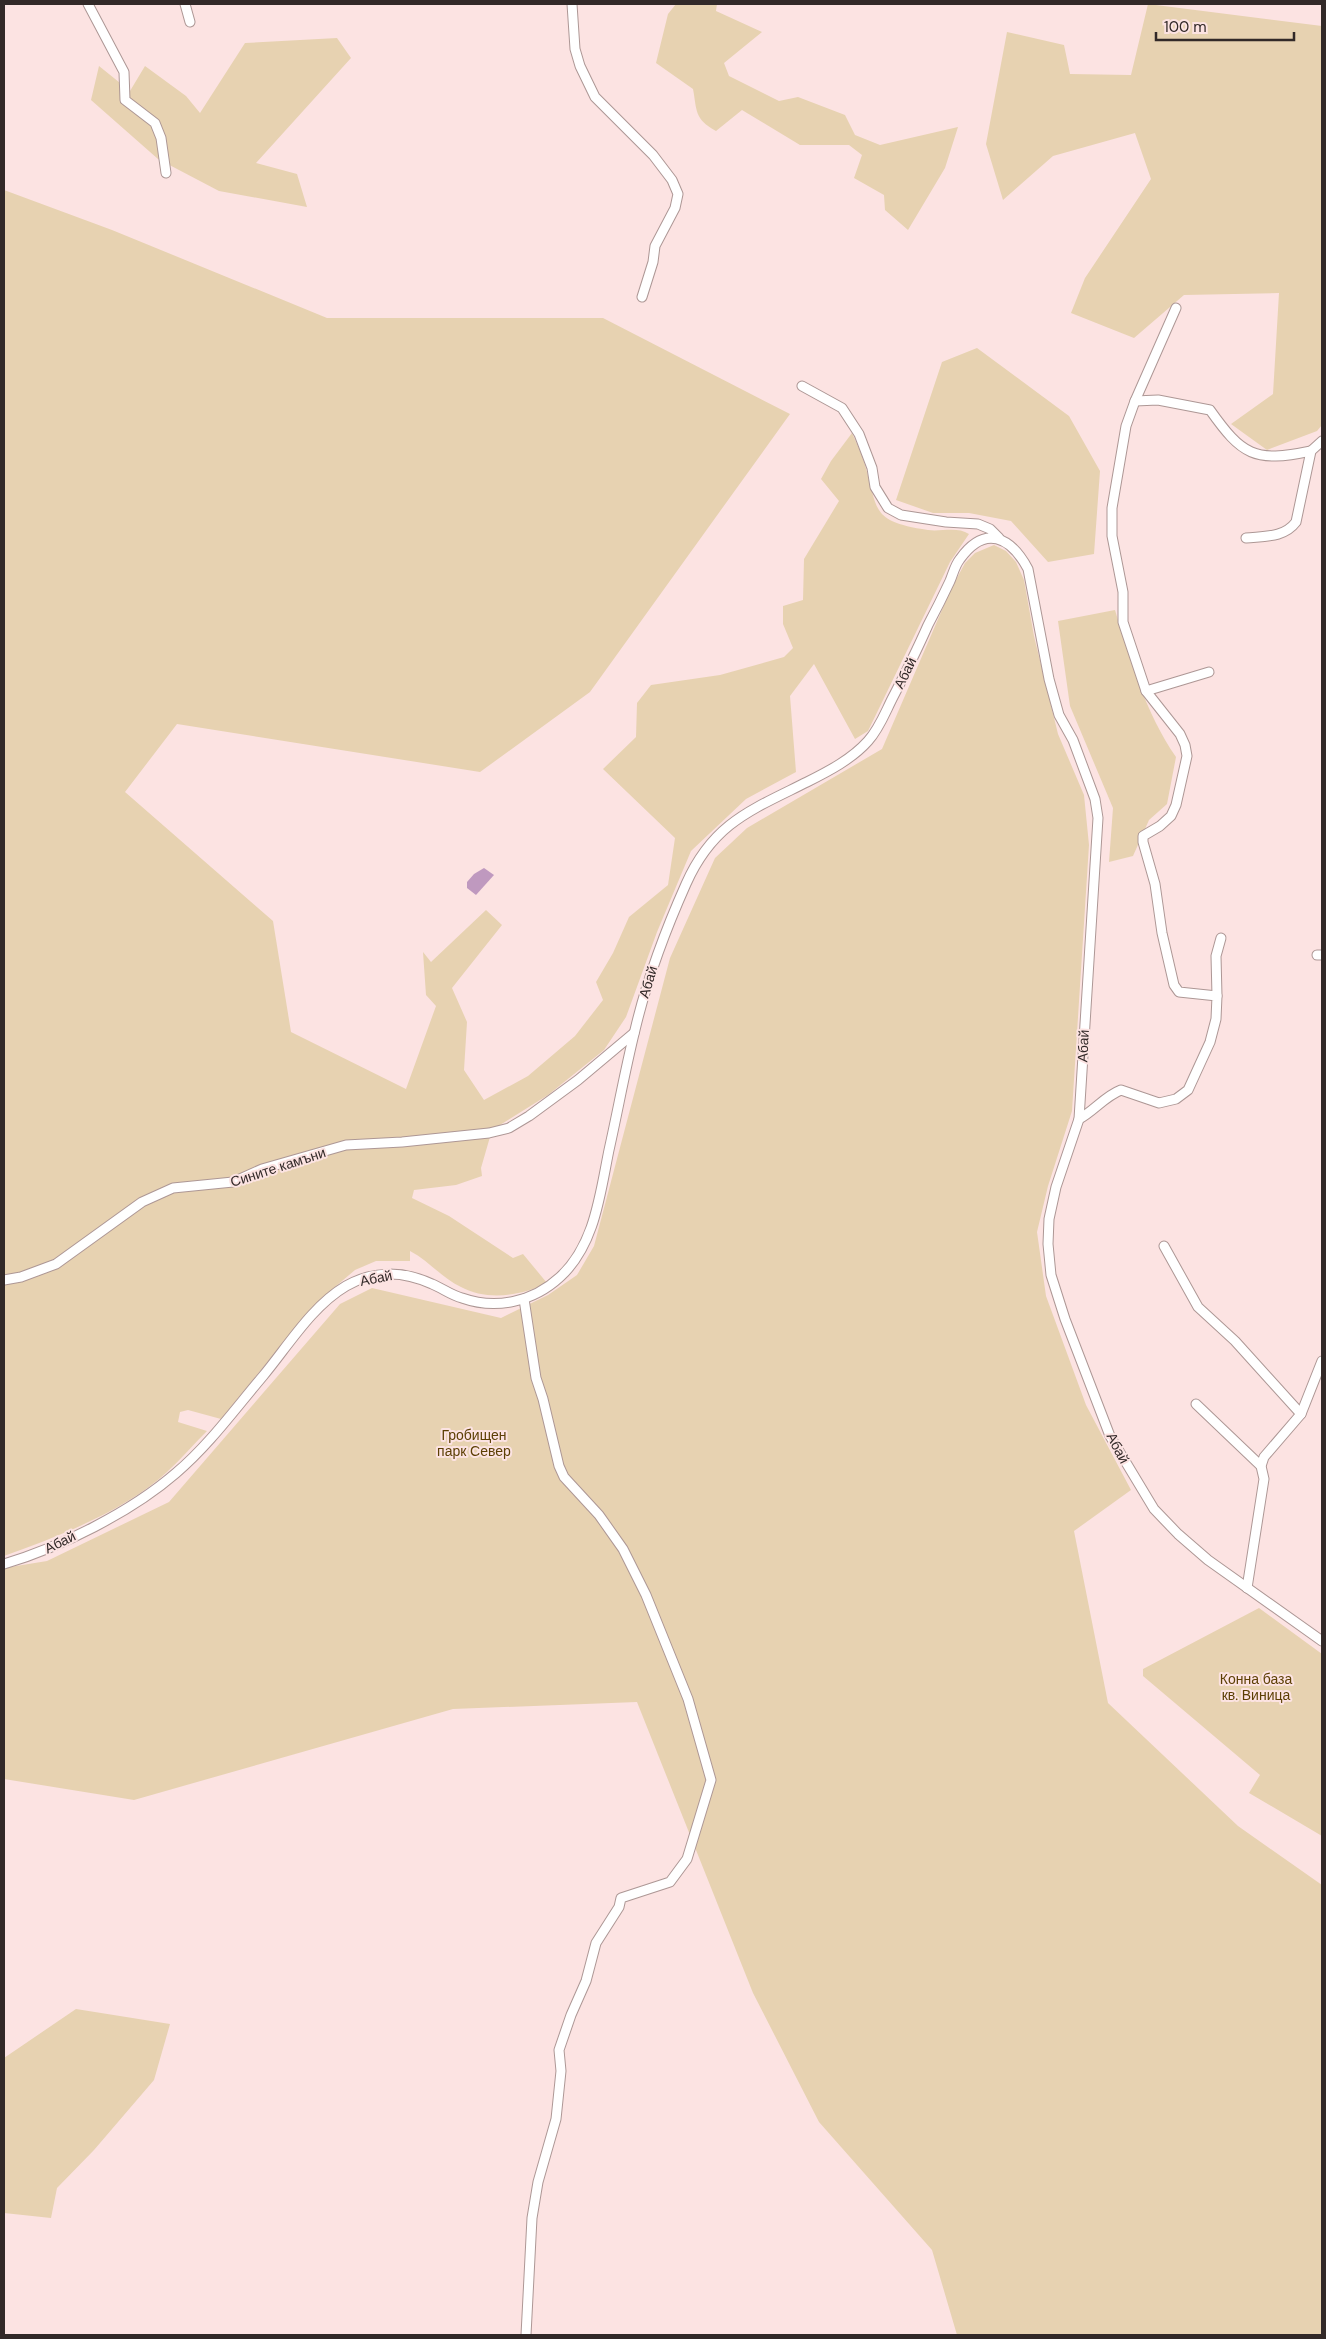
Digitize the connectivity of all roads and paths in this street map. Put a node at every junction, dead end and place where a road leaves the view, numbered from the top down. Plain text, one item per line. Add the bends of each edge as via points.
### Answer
1 (88, 4) edge
2 (185, 4) edge
3 (572, 4) edge
4 (190, 22) dead end
5 (166, 173) dead end
6 (642, 297) dead end
7 (1176, 308) dead end
8 (802, 386) dead end
9 (1135, 401) junction
10 (1322, 441) edge
11 (1311, 451) junction
12 (1000, 538) junction
13 (1246, 538) dead end
14 (1209, 672) dead end
15 (1146, 691) junction
16 (1222, 938) dead end
17 (1217, 996) junction
18 (634, 1032) junction
19 (1080, 1119) junction
20 (1164, 1246) dead end
21 (4, 1280) edge
22 (524, 1299) junction
23 (1322, 1361) edge
24 (1196, 1404) dead end
25 (1301, 1414) junction
26 (1261, 1466) junction
27 (4, 1564) edge
28 (1247, 1588) junction
29 (1322, 1641) edge
30 (526, 2335) edge

1 - 5 street via 124,72 126,100 155,123
2 - 4 street
3 - 6 street via 575,48 595,97 653,155 672,180 678,194 655,246
7 - 9 street
8 - 12 street via 842,408 859,434 872,468 874,487 888,508 901,515 978,524
9 - 11 street via 1158,400 1210,410 1241,448 1264,456 1286,457
9 - 15 street via 1126,426 1112,508 1112,536 1123,592 1123,622
10 - 11 street
11 - 13 street via 1296,522 1290,530 1280,534
12 - 18 street, Абай via 978,542 958,561 890,703 867,742 826,773 740,816 718,833 701,854 664,935
12 - 19 street, Абай via 1007,540 1028,569 1059,715 1073,740 1095,799 1098,818
14 - 15 street
15 - 17 street via 1186,745 1187,756 1171,816 1143,836 1174,985 1179,992
16 - 17 street via 1216,956
17 - 19 street via 1210,1042 1188,1090 1176,1099 1159,1103 1121,1090
18 - 21 street, Сините камъни via 578,1080 509,1128 489,1134 346,1145 262,1169 233,1182 173,1188 142,1202 56,1264
18 - 22 street, Абай via 596,1211 586,1241 573,1264 560,1278 543,1291
19 - 28 street, Абай via 1056,1186 1049,1219 1051,1275 1065,1319 1110,1436 1144,1495 1178,1534
20 - 25 street via 1198,1307
22 - 27 street, Абай via 481,1304 430,1282 393,1273 359,1280 343,1288 311,1318 179,1471 120,1512 46,1549
22 - 30 street via 529,1346 559,1466 564,1477 599,1515 623,1549 646,1595 688,1699 711,1780 687,1859 670,1882 622,1898 596,1943 586,1981 559,2050 556,2119 538,2182 532,2218
23 - 25 street
24 - 26 street
25 - 26 street
26 - 28 street via 1264,1479
28 - 29 street, Абай

